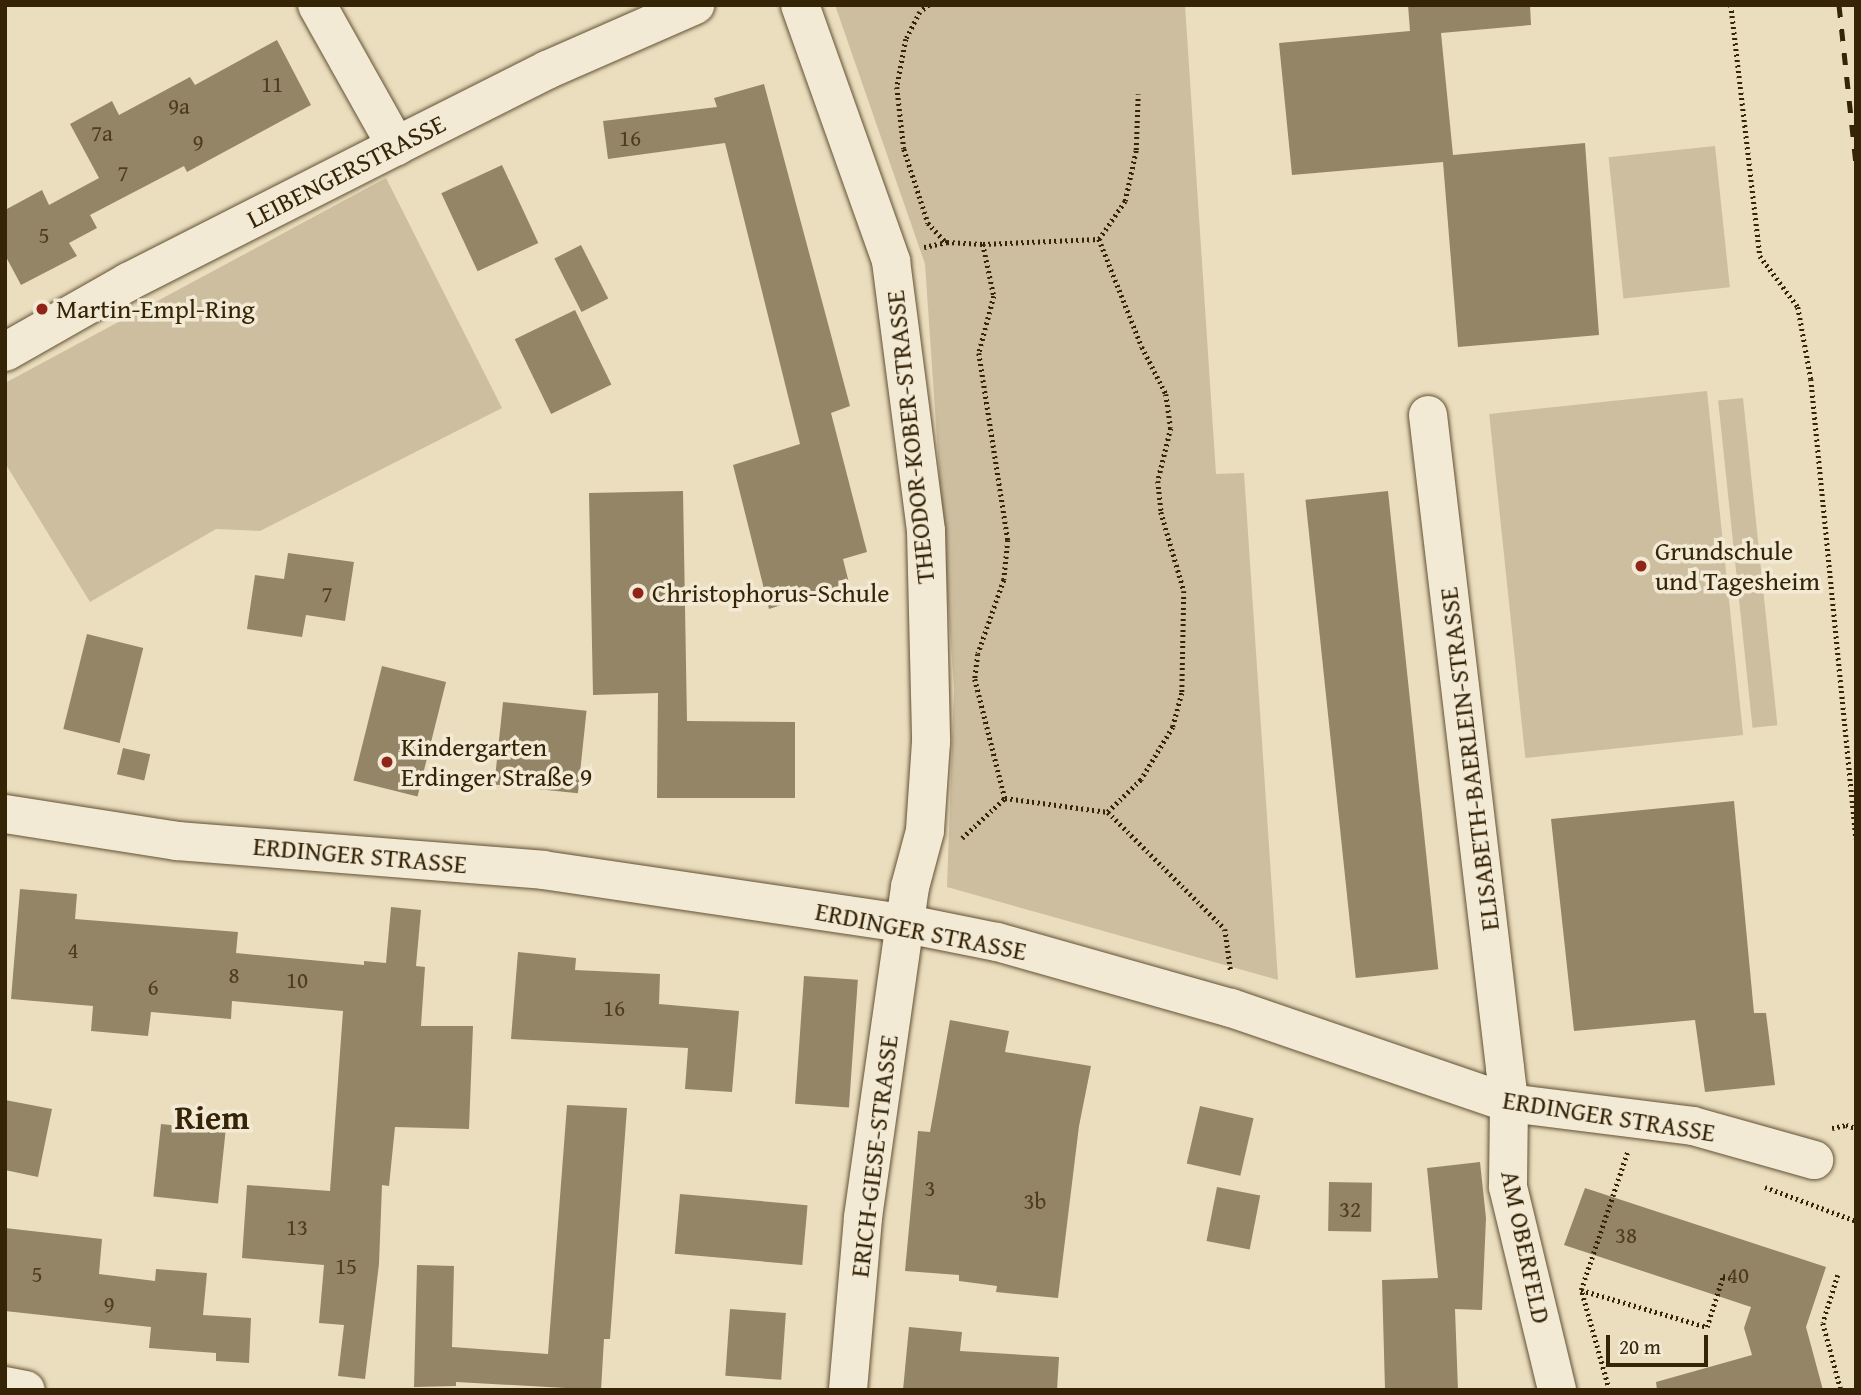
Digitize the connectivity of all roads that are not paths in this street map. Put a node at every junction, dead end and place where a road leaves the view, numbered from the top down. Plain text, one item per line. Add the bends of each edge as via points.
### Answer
1 (317, 5) edge
2 (695, 5) edge
3 (800, 5) edge
4 (396, 146) junction
5 (5, 352) edge
6 (1428, 415) dead end
7 (5, 814) edge
8 (907, 924) junction
9 (1509, 1103) junction
10 (1814, 1160) dead end
11 (5, 1386) edge
12 (26, 1390) edge
13 (848, 1390) edge
14 (1557, 1390) edge

1 - 4 street
2 - 4 street, LEIBENGERSTRASSE via 547,70
3 - 8 street, THEODOR-KOBER-STRASSE via 889,253 926,531 930,741 925,831 910,887
4 - 5 street, LEIBENGERSTRASSE via 128,282
6 - 9 street, ELISABETH-BAERLEIN-STRASSE
7 - 8 street, ERDINGER STRASSE via 177,841 543,870
8 - 9 street, ERDINGER STRASSE via 997,942 1231,1008
8 - 13 street, ERICH-GIESE-STRASSE via 863,1218
9 - 10 street, ERDINGER STRASSE via 1693,1126
9 - 14 street, AM OBERFELD via 1508,1187
11 - 12 street

